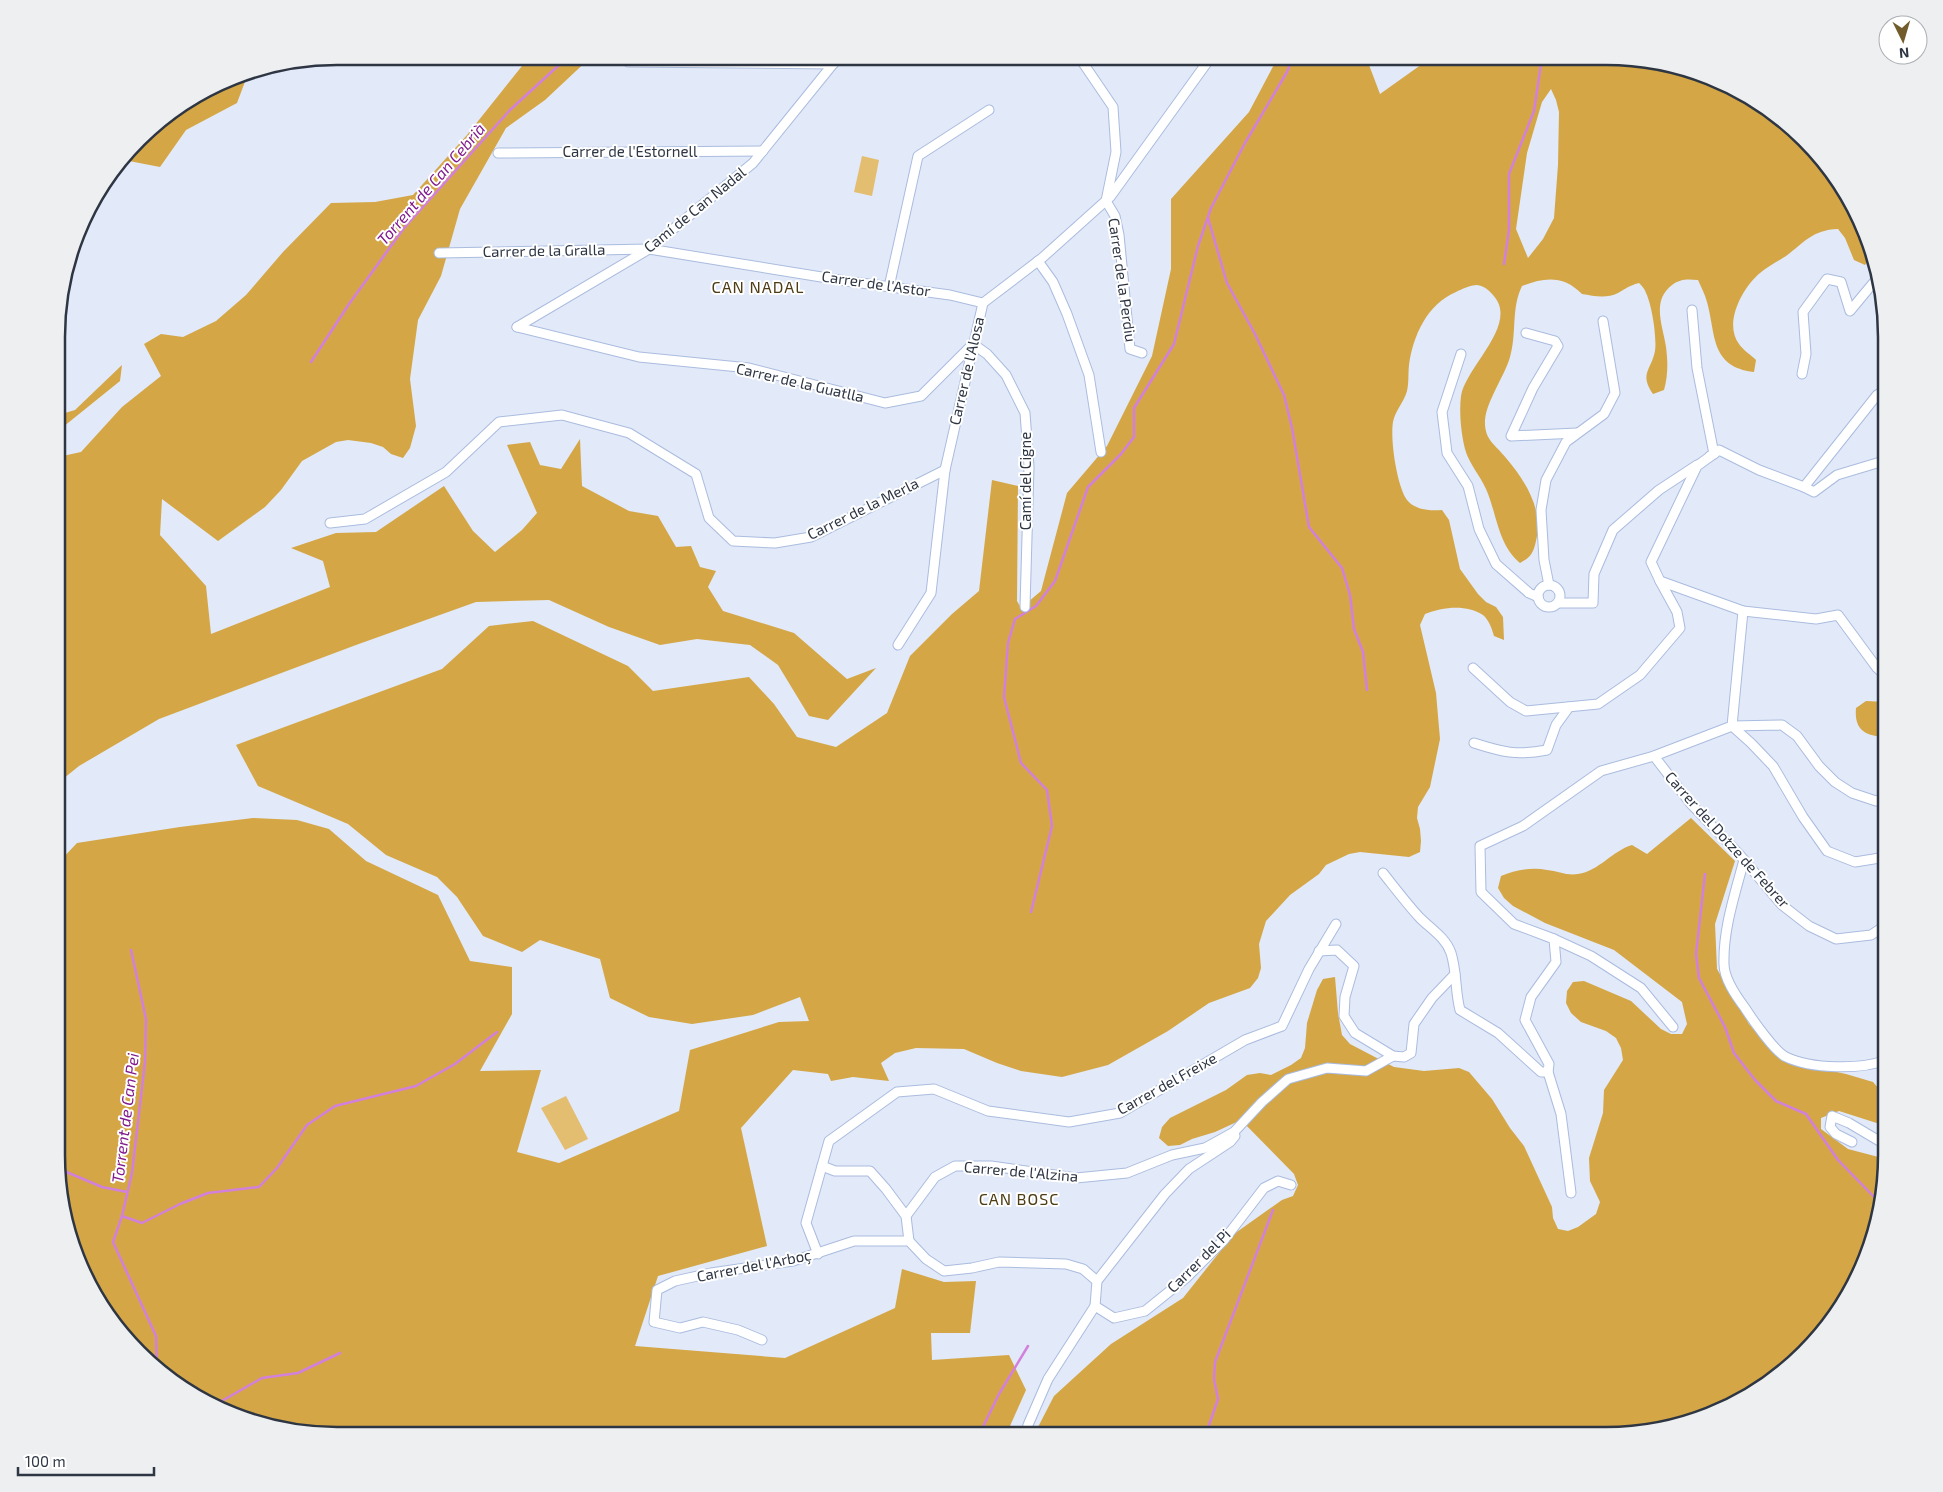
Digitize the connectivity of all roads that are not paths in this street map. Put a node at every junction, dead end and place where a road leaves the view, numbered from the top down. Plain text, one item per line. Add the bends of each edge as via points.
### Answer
1 (832, 65) edge
2 (1084, 65) edge
3 (1205, 65) edge
4 (989, 110) dead end
5 (763, 151) junction
6 (498, 153) dead end
7 (1106, 201) junction
8 (649, 249) junction
9 (439, 253) dead end
10 (1038, 261) junction
11 (1873, 283) edge
12 (889, 287) junction
13 (983, 302) junction
14 (1692, 310) dead end
15 (1603, 322) dead end
16 (517, 327) joint
17 (1526, 333) dead end
18 (974, 344) junction
19 (1142, 353) dead end
20 (1461, 354) dead end
21 (1802, 374) dead end
22 (1878, 394) edge
23 (1577, 433) junction
24 (1100, 452) dead end
25 (1714, 454) junction
26 (1878, 463) edge
27 (944, 470) junction
28 (1804, 488) junction
29 (330, 524) dead end
30 (1660, 581) junction
31 (1550, 585) junction
32 (1538, 597) junction
33 (1558, 603) junction
34 (1025, 606) dead end
35 (1743, 611) junction
36 (898, 645) dead end
37 (1472, 668) dead end
38 (1878, 669) edge
39 (1569, 707) junction
40 (1732, 726) junction
41 (1474, 743) dead end
42 (1654, 756) junction
43 (1878, 801) edge
44 (1878, 859) edge
45 (1744, 860) junction
46 (1383, 873) dead end
47 (1336, 924) dead end
48 (1878, 931) edge
49 (1554, 939) junction
50 (1319, 951) junction
51 (1455, 974) junction
52 (1673, 1027) dead end
53 (1393, 1056) junction
54 (1878, 1064) edge
55 (1549, 1068) junction
56 (1234, 1132) junction
57 (1878, 1140) edge
58 (1852, 1142) dead end
59 (822, 1166) junction
60 (1292, 1185) dead end
61 (1571, 1193) dead end
62 (906, 1216) junction
63 (909, 1241) junction
64 (818, 1254) junction
65 (1097, 1281) junction
66 (1095, 1306) junction
67 (762, 1340) dead end
68 (1028, 1427) edge

1 - 5 street, Camí de Can Nadal
2 - 7 street via 1113,107 1116,152
3 - 7 street, Carrer de l'Alosa
4 - 12 street via 918,156
5 - 6 street, Carrer de l'Estornell
5 - 8 street, Camí de Can Nadal via 753,164
7 - 10 street, Carrer de l'Alosa
7 - 19 street, Carrer de la Perdiu via 1115,216 1119,235 1130,349
8 - 9 street, Carrer de la Gralla
8 - 12 street, Carrer de l'Astor
8 - 16 street, Camí de Can Nadal
10 - 13 street, Carrer de l'Alosa
10 - 24 street via 1053,282 1089,375
11 - 21 street via 1850,311 1841,282 1828,279 1804,312 1806,354
12 - 13 street, Carrer de l'Astor via 950,294
13 - 18 street, Carrer de l'Alosa
14 - 25 street via 1697,368
15 - 23 street via 1615,393 1604,414
16 - 18 street, Carrer de la Guatlla via 639,357 749,368 885,403 921,396
17 - 23 street via 1555,341 1558,346 1533,388 1511,436
18 - 27 street, Carrer de l'Alosa
18 - 34 street, Camí del Cigne via 1006,375 1025,413 1029,467
20 - 32 street via 1442,412 1447,453 1468,486 1479,529 1496,564
22 - 28 street
23 - 31 street via 1566,442 1546,480 1541,510 1544,560
25 - 28 street via 1719,450
25 - 30 street via 1697,466 1651,562
25 - 33 street via 1659,490 1613,530 1594,574 1593,603
26 - 28 street via 1837,475 1814,492
27 - 29 street, Carrer de la Merla via 811,537 775,544 733,541 709,518 696,474 628,433 562,415 499,422 446,472 365,519
27 - 36 street, Carrer de l'Alosa via 931,593
30 - 35 street
30 - 39 street via 1677,612 1680,628 1640,674 1598,704
31 - 32 street via 1540,590
31 - 33 street via 1560,593
32 - 33 street via 1546,607
35 - 38 street via 1816,619 1838,615
35 - 40 street
37 - 39 street via 1510,702 1526,711
39 - 41 street via 1556,725 1547,750 1506,753
40 - 42 street
40 - 43 street via 1782,725 1797,736 1835,782 1852,793
40 - 44 street via 1773,766 1802,817 1827,851 1855,862
42 - 45 street, Carrer del Dotze de Febrer via 1691,804
42 - 49 street via 1601,771 1522,826 1480,846 1481,892 1514,924
45 - 48 street, Carrer del Dotze de Febrer via 1782,905 1809,926 1836,939 1871,935
45 - 54 street via 1727,924 1723,966 1733,991 1784,1057 1822,1067
46 - 51 street via 1421,919 1439,934 1450,951
47 - 50 street, Carrer del Freixe
49 - 52 street via 1591,956 1640,988
49 - 55 street via 1556,962 1531,997 1525,1020
50 - 53 street via 1337,950 1354,966 1345,997 1344,1016 1355,1034
50 - 59 street, Carrer del Freixe via 1282,1026 1245,1040 1120,1113 1069,1122 988,1111 934,1089 898,1092 828,1141
51 - 53 street, Carrer de l'Alzina via 1432,998 1414,1024 1411,1053 1404,1057
51 - 55 street via 1460,1010 1498,1033 1541,1072
53 - 56 street, Carrer de l'Alzina via 1366,1071 1327,1068 1288,1079
55 - 61 street via 1561,1114
56 - 62 street, Carrer de l'Alzina via 1205,1148 1172,1155 1127,1173 1076,1178 991,1166 955,1166 935,1177
56 - 65 street via 1230,1142 1189,1169 1165,1194
57 - 58 street via 1832,1116 1830,1127
59 - 62 street via 835,1171 870,1171
59 - 64 street, Carrer del Freixe via 806,1223
60 - 66 street, Carrer del Pi via 1278,1180 1264,1188 1224,1240 1186,1278 1146,1311 1114,1318
62 - 63 street
63 - 64 street, Carrer del l'Arboç via 854,1241
63 - 65 street via 926,1259 944,1271 999,1262 1066,1264 1083,1269
64 - 67 street, Carrer del l'Arboç via 675,1281 657,1290 654,1322 680,1328 703,1322 738,1330
65 - 66 street
66 - 68 street via 1048,1379

